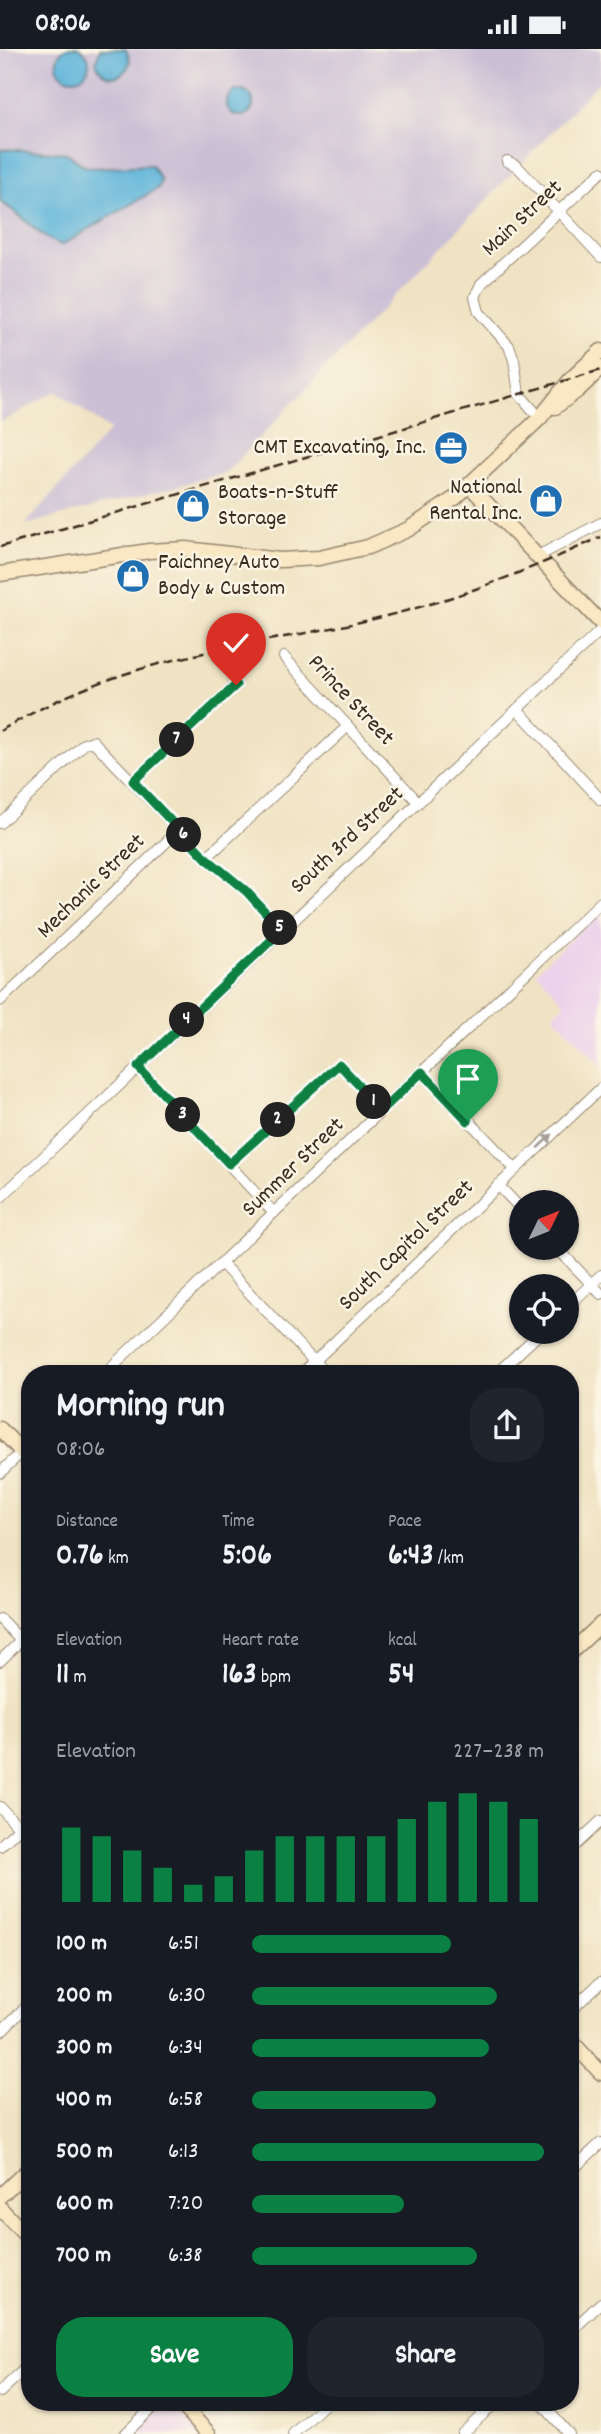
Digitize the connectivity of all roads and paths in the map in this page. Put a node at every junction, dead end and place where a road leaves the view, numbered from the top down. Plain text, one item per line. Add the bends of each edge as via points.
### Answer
1 (507, 161) dead end
2 (601, 172) edge
3 (559, 211) junction
4 (601, 257) edge
5 (601, 351) edge
6 (601, 368) edge
7 (540, 418) junction
8 (469, 485) junction
9 (601, 523) edge
10 (538, 557) junction
11 (0, 573) edge
12 (601, 623) edge
13 (601, 630) edge
14 (284, 657) dead end
15 (236, 685) dead end
16 (517, 709) junction
17 (347, 727) junction
18 (133, 781) junction
19 (601, 800) edge
20 (418, 802) junction
21 (0, 823) edge
22 (179, 830) junction
23 (206, 858) junction
24 (601, 902) edge
25 (282, 930) junction
26 (0, 1001) edge
27 (138, 1067) junction
28 (422, 1072) junction
29 (601, 1089) edge
30 (382, 1110) junction
31 (229, 1164) junction
32 (514, 1169) junction
33 (498, 1185) junction
34 (509, 1196) edge
35 (0, 1198) edge
36 (274, 1213) junction
37 (569, 1260) edge
38 (221, 1263) junction
39 (601, 1275) edge
40 (592, 1284) junction
41 (601, 1294) edge
42 (579, 1296) edge
43 (528, 1344) edge
44 (314, 1361) junction
45 (113, 1365) edge
46 (310, 1365) edge
47 (318, 1365) edge
48 (506, 1365) edge
49 (0, 1429) edge
50 (21, 1447) edge
51 (21, 1457) edge
52 (0, 1473) edge
53 (0, 1619) edge
54 (601, 1625) edge
55 (579, 1640) edge
56 (21, 1641) joint
57 (0, 1661) edge
58 (0, 1807) edge
59 (601, 1821) edge
60 (19, 1828) joint
61 (579, 1842) edge
62 (0, 1846) edge
63 (601, 1982) edge
64 (579, 2003) edge
65 (21, 2012) edge
66 (0, 2032) edge
67 (579, 2050) edge
68 (601, 2073) edge
69 (601, 2143) edge
70 (579, 2164) edge
71 (21, 2176) edge
72 (0, 2196) edge
73 (0, 2208) edge
74 (21, 2230) edge
75 (601, 2303) edge
76 (579, 2324) edge
77 (21, 2372) edge
78 (0, 2392) edge
79 (149, 2411) edge
80 (187, 2411) edge
81 (318, 2411) edge
82 (486, 2411) edge
83 (548, 2411) edge
84 (125, 2434) edge
85 (209, 2434) edge
86 (293, 2434) edge
87 (462, 2434) edge
88 (569, 2434) edge

1 - 3 street
2 - 3 street, Main Street
3 - 4 street
3 - 7 street, Main Street via 481,284 475,297 479,312 509,346 519,394
5 - 7 main road
6 - 7 main road
7 - 8 main road
8 - 10 main road
8 - 11 main road via 407,531 368,547 319,558 279,560 165,550
9 - 10 street
10 - 12 main road
13 - 16 street, South 3rd Street
14 - 17 street, Prince Street
15 - 18 street
16 - 19 street
16 - 20 street, South 3rd Street
17 - 20 street, Prince Street
17 - 23 street
18 - 21 street via 90,741
18 - 22 street
20 - 25 street, South 3rd Street
22 - 23 street
22 - 26 street, Mechanic Street
23 - 25 street via 246,891
24 - 28 street, Summer Street
25 - 27 street, South 3rd Street
27 - 31 street
27 - 35 street, South 3rd Street
28 - 30 street, Summer Street
28 - 32 street
32 -> 29 street, South Capitol Street
30 - 31 street via 339,1064
30 - 36 street, Summer Street
31 - 36 street
32 - 33 street, South Capitol Street
33 - 34 street
33 - 44 street, South Capitol Street
36 - 38 street, Summer Street
37 - 40 street
38 - 44 street
38 - 45 street, Summer Street
39 - 40 street
40 - 41 street
40 - 42 street
43 - 48 street
44 - 46 street, South Capitol Street
44 - 47 street
49 - 50 main road
51 - 52 street
53 - 56 street
54 - 55 main road
56 - 57 street
58 - 60 street
59 - 61 street
60 - 62 street
63 - 64 street
65 - 66 street
67 - 68 main road
69 - 70 street
71 - 72 main road
73 - 74 main road
75 - 76 street
77 - 78 street
79 - 84 street
80 - 85 main road
81 - 86 street
82 - 87 street
83 - 88 street

